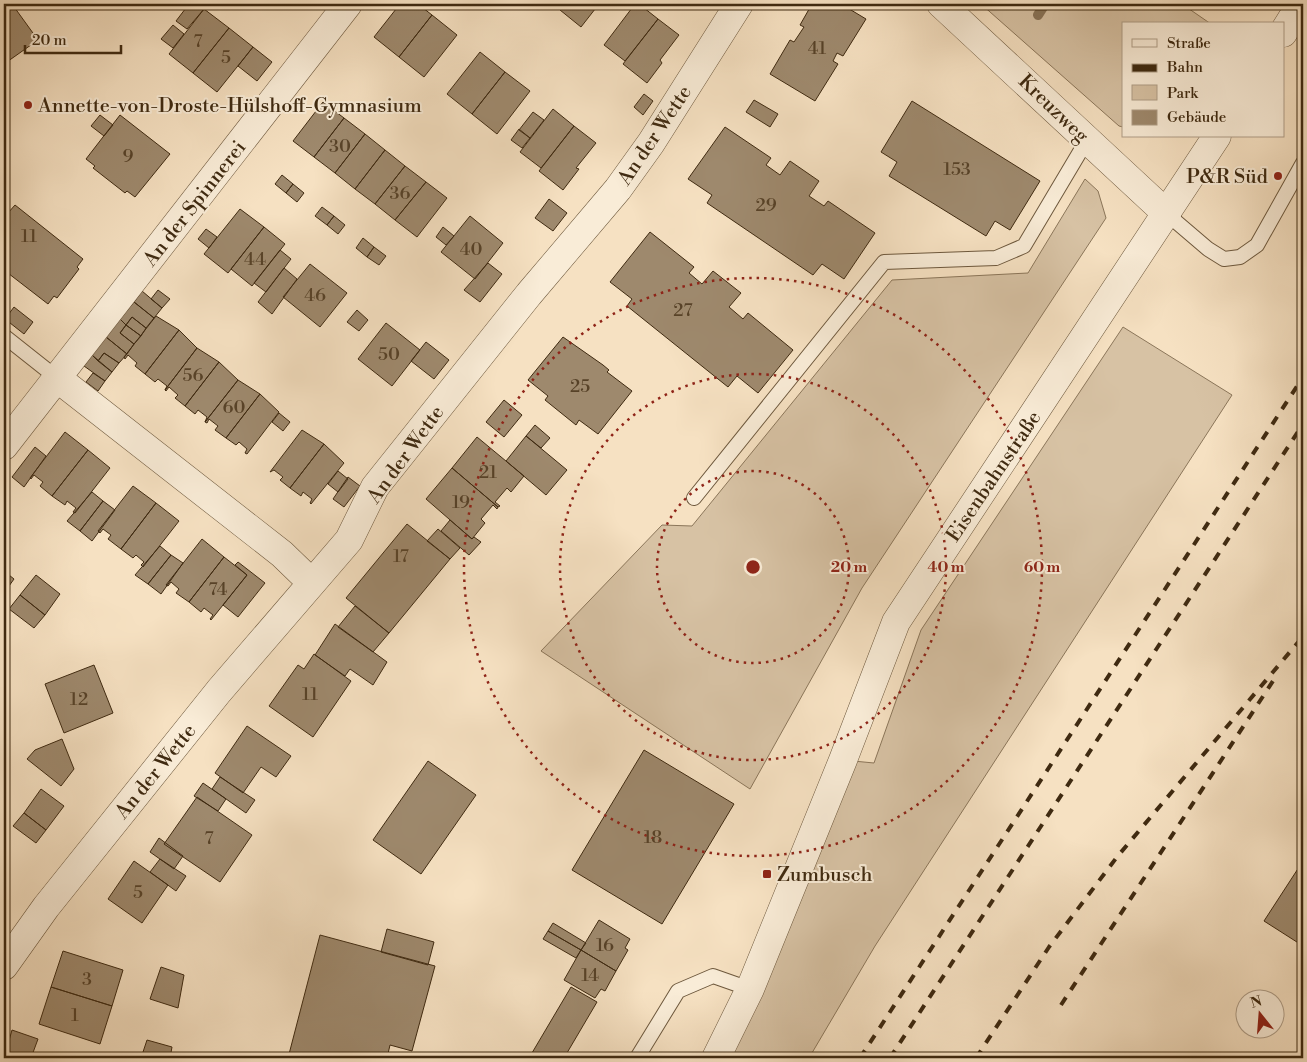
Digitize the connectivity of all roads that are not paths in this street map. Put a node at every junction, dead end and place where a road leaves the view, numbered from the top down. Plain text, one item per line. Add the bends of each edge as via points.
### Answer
1 (348, 4) edge
2 (739, 4) edge
3 (941, 4) edge
4 (1300, 4) edge
5 (1284, 31) edge
6 (1216, 138) edge
7 (1087, 140) junction
8 (1303, 163) edge
9 (1167, 214) junction
10 (4, 336) edge
11 (57, 378) junction
12 (4, 446) edge
13 (694, 498) dead end
14 (312, 583) junction
15 (4, 966) edge
16 (750, 989) junction
17 (637, 1058) edge
18 (716, 1058) edge

1 - 11 street, An der Spinnerei
2 - 14 street, An der Wette via 618,189 376,486 349,540
3 - 7 street, Kreuzweg
4 - 5 street
6 - 9 street, Eisenbahnstraße
7 - 9 street, Kreuzweg
7 - 13 lane via 1024,246 996,258 884,262
8 - 9 lane via 1257,245 1240,257 1224,259
9 - 16 street, Eisenbahnstraße via 896,622
10 - 11 lane
11 - 12 street, An der Spinnerei
11 - 14 street via 282,554
14 - 15 street, An der Wette via 219,691 107,830 46,906
16 - 17 lane via 713,976 678,991
16 - 18 street, Eisenbahnstraße

